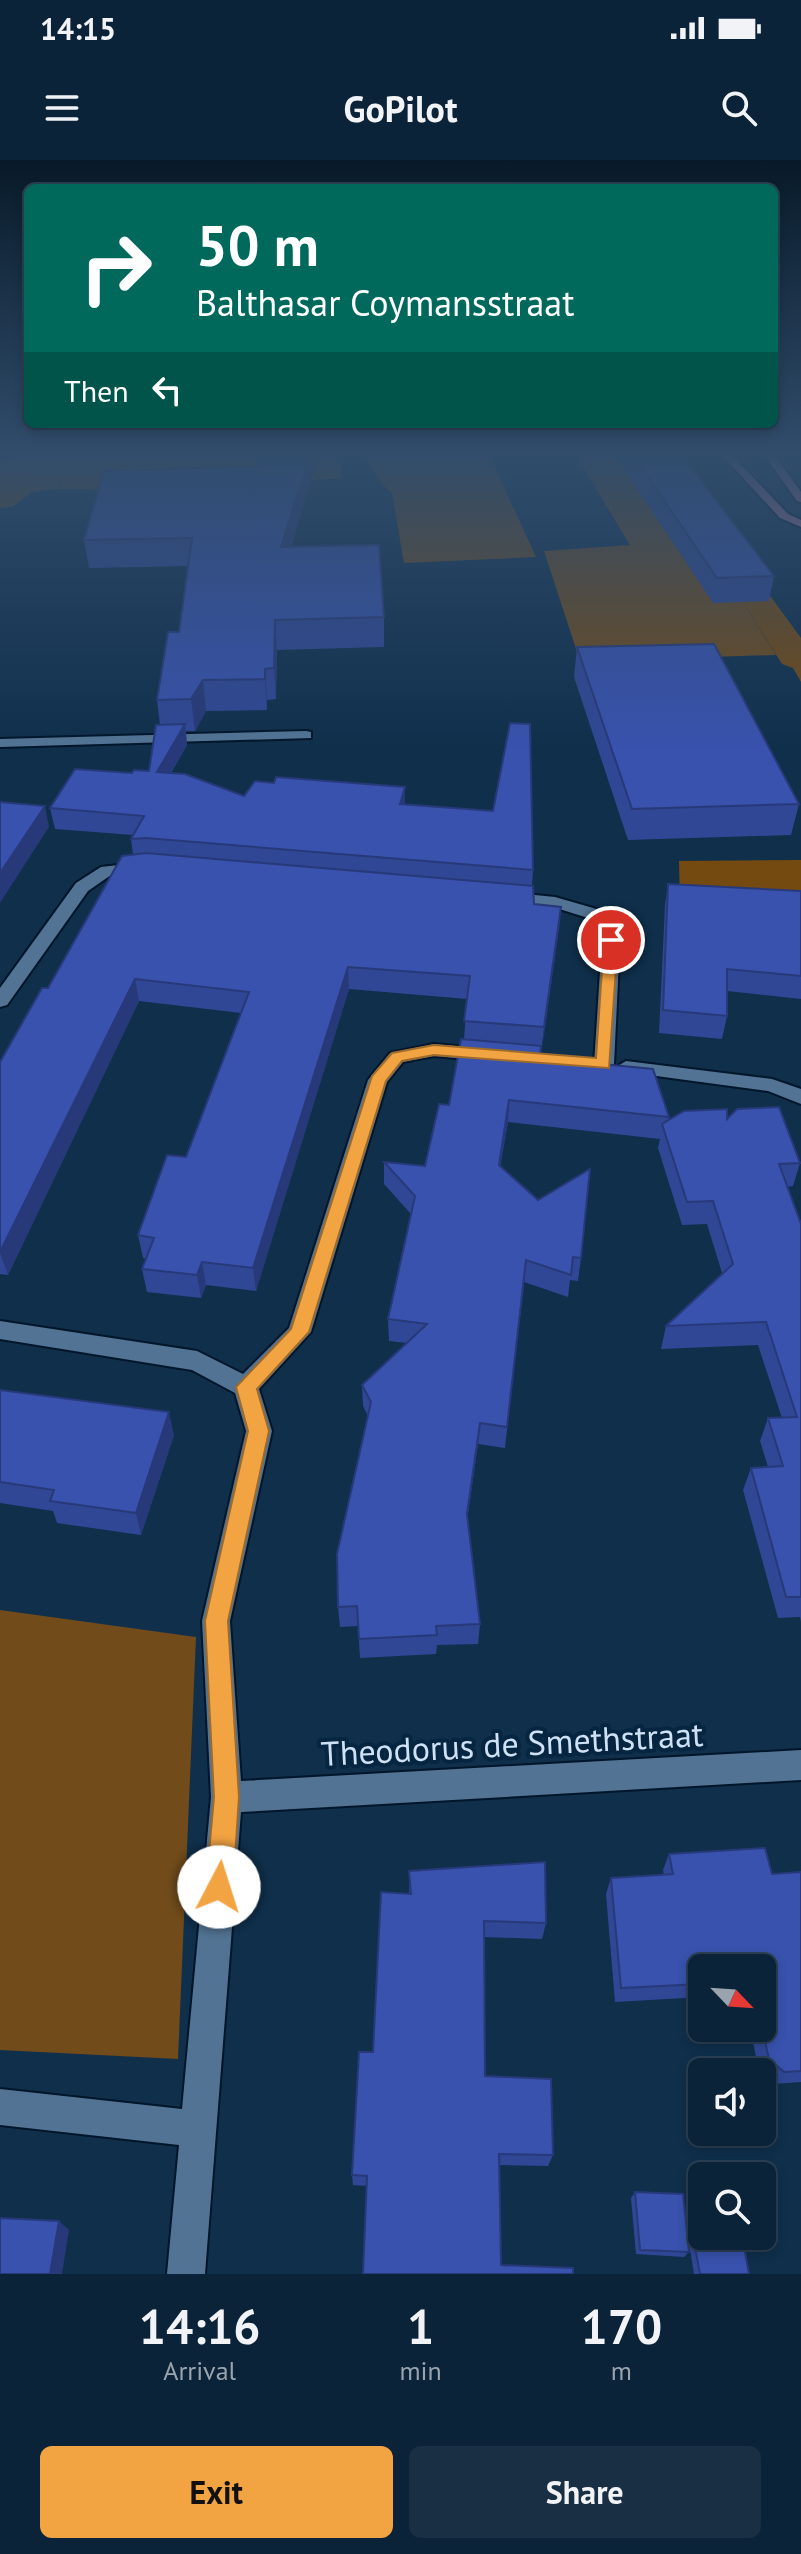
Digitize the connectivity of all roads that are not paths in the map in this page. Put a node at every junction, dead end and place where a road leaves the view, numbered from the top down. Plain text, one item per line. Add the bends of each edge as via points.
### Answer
1 (306, 735) dead end
2 (0, 743) edge
3 (165, 868) edge
4 (493, 896) edge
5 (0, 1001) edge
6 (511, 1056) edge
7 (801, 1097) edge
8 (0, 1330) edge
9 (246, 1387) junction
10 (801, 1765) edge
11 (227, 1797) junction
12 (0, 2107) edge
13 (200, 2129) junction
14 (186, 2274) edge

1 - 2 street
3 - 5 street via 107,871 82,887
4 - 7 street via 555,902 594,914 611,940 596,1064 772,1085
6 - 9 street via 434,1050 397,1057 378,1080 299,1332
8 - 9 street via 197,1361
9 - 11 street via 259,1431 216,1621
10 - 11 street, Theodorus de Smethstraat
11 - 13 street
12 - 13 street
13 - 14 street

